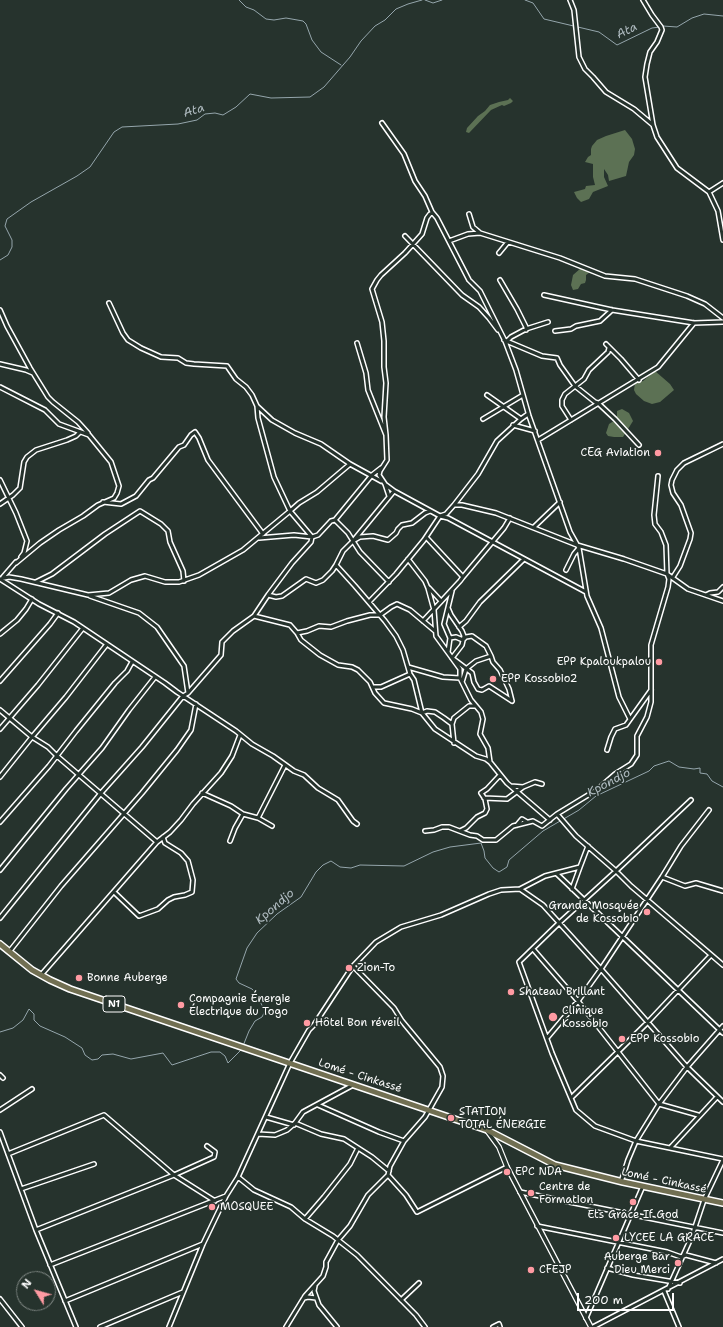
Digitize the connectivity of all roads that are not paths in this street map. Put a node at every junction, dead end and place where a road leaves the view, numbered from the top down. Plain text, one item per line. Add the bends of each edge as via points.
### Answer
1 (570, 0) edge
2 (644, 0) edge
3 (382, 123) dead end
4 (653, 125) junction
5 (723, 183) edge
6 (709, 192) junction
7 (432, 213) junction
8 (469, 214) dead end
9 (480, 233) junction
10 (405, 236) dead end
11 (723, 240) edge
12 (449, 241) junction
13 (508, 242) junction
14 (413, 244) junction
15 (499, 253) dead end
16 (500, 280) dead end
17 (544, 295) dead end
18 (109, 303) dead end
19 (0, 310) edge
20 (612, 310) junction
21 (723, 318) edge
22 (548, 322) dead end
23 (723, 322) edge
24 (694, 324) junction
25 (526, 330) junction
26 (555, 331) dead end
27 (506, 341) junction
28 (357, 343) dead end
29 (606, 344) dead end
30 (609, 348) junction
31 (0, 364) edge
32 (34, 374) junction
33 (638, 380) junction
34 (575, 386) junction
35 (0, 387) edge
36 (487, 395) dead end
37 (523, 395) junction
38 (598, 403) junction
39 (257, 406) junction
40 (504, 407) junction
41 (528, 414) junction
42 (483, 419) dead end
43 (521, 419) junction
44 (570, 420) junction
45 (513, 426) junction
46 (535, 430) junction
47 (80, 432) junction
48 (89, 435) junction
49 (386, 435) junction
50 (538, 440) junction
51 (723, 444) edge
52 (639, 445) dead end
53 (350, 464) junction
54 (385, 464) junction
55 (372, 475) junction
56 (658, 476) dead end
57 (0, 480) edge
58 (385, 484) junction
59 (394, 491) junction
60 (390, 496) junction
61 (8, 498) junction
62 (103, 502) junction
63 (560, 502) junction
64 (0, 504) edge
65 (454, 505) junction
66 (290, 511) junction
67 (430, 511) junction
68 (440, 516) junction
69 (510, 518) junction
70 (335, 520) junction
71 (534, 527) junction
72 (263, 534) junction
73 (312, 537) junction
74 (426, 537) junction
75 (258, 538) junction
76 (353, 541) junction
77 (492, 542) junction
78 (578, 546) junction
79 (408, 559) junction
80 (524, 559) junction
81 (16, 563) junction
82 (336, 565) junction
83 (566, 570) dead end
84 (667, 574) junction
85 (463, 577) junction
86 (673, 577) junction
87 (1, 578) edge
88 (184, 580) junction
89 (36, 582) junction
90 (389, 582) junction
91 (723, 587) edge
92 (428, 588) junction
93 (453, 589) junction
94 (586, 592) junction
95 (88, 595) junction
96 (268, 595) junction
97 (706, 595) junction
98 (32, 599) junction
99 (441, 601) junction
100 (723, 601) edge
101 (369, 602) junction
102 (448, 608) junction
103 (434, 610) junction
104 (58, 613) junction
105 (380, 615) junction
106 (254, 616) junction
107 (423, 621) junction
108 (459, 627) junction
109 (83, 628) junction
110 (435, 632) junction
111 (297, 633) junction
112 (0, 634) edge
113 (450, 638) junction
114 (463, 640) junction
115 (107, 644) junction
116 (448, 652) junction
117 (491, 656) junction
118 (452, 658) junction
119 (132, 662) junction
120 (408, 667) junction
121 (466, 669) junction
122 (410, 674) junction
123 (155, 676) junction
124 (460, 678) junction
125 (0, 682) edge
126 (462, 682) junction
127 (373, 687) junction
128 (652, 690) junction
129 (188, 693) junction
130 (183, 696) junction
131 (196, 704) junction
132 (477, 706) junction
133 (0, 710) edge
134 (422, 713) junction
135 (9, 718) junction
136 (630, 719) junction
137 (452, 724) junction
138 (0, 729) edge
139 (240, 735) junction
140 (32, 737) junction
141 (454, 743) junction
142 (607, 750) dead end
143 (57, 756) junction
144 (490, 762) junction
145 (285, 765) junction
146 (79, 774) junction
147 (500, 775) junction
148 (0, 777) edge
149 (542, 784) dead end
150 (511, 786) junction
151 (523, 787) junction
152 (518, 792) junction
153 (101, 793) junction
154 (202, 793) junction
155 (484, 798) junction
156 (691, 800) dead end
157 (710, 810) dead end
158 (125, 814) junction
159 (243, 814) junction
160 (558, 815) junction
161 (258, 818) junction
162 (550, 820) junction
163 (0, 822) edge
164 (357, 824) dead end
165 (272, 826) dead end
166 (425, 831) dead end
167 (460, 831) junction
168 (163, 837) junction
169 (230, 841) dead end
170 (157, 842) junction
171 (588, 846) junction
172 (580, 867) junction
173 (0, 870) edge
174 (616, 871) junction
175 (557, 874) junction
176 (662, 877) junction
177 (520, 888) junction
178 (572, 889) junction
179 (723, 891) edge
180 (114, 892) junction
181 (647, 900) junction
182 (584, 901) junction
183 (0, 918) edge
184 (559, 923) junction
185 (623, 937) junction
186 (0, 944) edge
187 (533, 949) junction
188 (9, 952) junction
189 (712, 955) junction
190 (723, 965) edge
191 (353, 966) junction
192 (601, 969) junction
193 (41, 976) junction
194 (677, 990) junction
195 (578, 1001) junction
196 (648, 1022) junction
197 (723, 1026) edge
198 (722, 1031) edge
199 (547, 1038) junction
200 (618, 1051) junction
201 (290, 1063) junction
202 (687, 1067) junction
203 (0, 1075) edge
204 (3, 1078) dead end
205 (354, 1085) junction
206 (32, 1089) dead end
207 (717, 1096) junction
208 (571, 1098) junction
209 (723, 1102) edge
210 (659, 1104) junction
211 (318, 1105) junction
212 (0, 1110) edge
213 (430, 1110) junction
214 (266, 1116) junction
215 (698, 1116) junction
216 (294, 1124) junction
217 (487, 1130) junction
218 (0, 1134) edge
219 (258, 1134) junction
220 (404, 1141) junction
221 (636, 1142) junction
222 (206, 1146) dead end
223 (671, 1147) junction
224 (358, 1148) junction
225 (8, 1154) junction
226 (723, 1159) edge
227 (94, 1164) dead end
228 (507, 1167) junction
229 (388, 1173) junction
230 (174, 1175) junction
231 (238, 1177) junction
232 (620, 1182) junction
233 (643, 1186) junction
234 (21, 1189) junction
235 (520, 1192) junction
236 (226, 1196) junction
237 (704, 1200) junction
238 (215, 1201) junction
239 (723, 1203) edge
240 (630, 1214) junction
241 (305, 1219) junction
242 (538, 1226) junction
243 (695, 1227) junction
244 (36, 1230) junction
245 (723, 1233) edge
246 (338, 1240) junction
247 (618, 1243) junction
248 (203, 1244) junction
249 (684, 1256) junction
250 (723, 1260) edge
251 (716, 1263) junction
252 (50, 1265) junction
253 (607, 1268) junction
254 (672, 1281) junction
255 (419, 1283) dead end
256 (680, 1283) junction
257 (315, 1284) junction
258 (668, 1289) junction
259 (664, 1291) junction
260 (183, 1292) junction
261 (304, 1298) junction
262 (316, 1298) junction
263 (0, 1299) edge
264 (401, 1300) junction
265 (65, 1301) junction
266 (586, 1318) junction
267 (22, 1327) edge
268 (76, 1327) edge
269 (100, 1327) edge
270 (169, 1327) edge
271 (286, 1327) edge
272 (337, 1327) edge
273 (423, 1327) edge
274 (493, 1327) edge
275 (500, 1327) edge
276 (592, 1327) edge
277 (679, 1327) edge

1 - 4 street via 574,10 579,57 585,70 606,92 634,109
2 - 4 street via 662,30 650,52 645,76
3 - 7 street via 404,154 415,182 425,196
4 - 6 street via 657,137 678,168
5 - 6 street
6 - 11 street via 718,211
7 - 12 street
7 - 14 street via 423,232
8 - 9 street via 473,227
9 - 12 street via 468,234
9 - 13 street
10 - 14 street
12 - 27 street via 469,280 480,291
13 - 15 street
13 - 21 street via 560,258 605,276 635,279 687,296 705,304
14 - 27 street via 462,295 479,307
14 - 49 street via 377,280 372,289 382,322 384,341
16 - 25 street
17 - 20 street
18 - 39 street via 128,340 161,357 227,366 236,379 246,387
19 - 32 street
20 - 24 street
20 - 26 street via 600,321
22 - 25 street
23 - 24 street
24 - 33 street via 658,367
25 - 27 street
27 - 34 street via 542,356 558,358
27 - 37 street
28 - 49 street via 368,390
29 - 30 street
30 - 33 street
30 - 34 street via 584,379
31 - 32 street
32 - 48 street via 52,402 78,422
33 - 38 street
34 - 38 street
34 - 44 street via 562,400 562,406
35 - 47 street via 45,410 59,424
36 - 40 street
37 - 40 street
37 - 41 street
38 - 44 street
38 - 52 street
39 - 53 street via 272,420 321,444
39 - 66 street via 274,477
40 - 42 street
40 - 43 street
41 - 43 street
41 - 46 street
43 - 45 street
44 - 50 street
45 - 46 street
45 - 65 street via 497,441 478,474
46 - 50 street
47 - 48 street
47 - 61 street via 27,456 20,488
48 - 62 street via 108,458 118,479 119,489 116,496
49 - 54 street
50 - 63 street
51 - 86 street via 684,463 672,480 673,492 682,505 691,533 680,566
53 - 55 street
53 - 66 street
54 - 55 street
54 - 58 street via 379,475
55 - 58 street
55 - 70 street
56 - 84 street via 654,515 655,524 666,545
57 - 61 street
58 - 59 street
58 - 60 street
59 - 60 street
59 - 67 street
60 - 76 street
61 - 64 street
61 - 81 street via 27,541 24,553
62 - 72 street via 121,504 136,496 195,432 208,460
62 - 81 street via 49,536
63 - 71 street
63 - 78 street via 570,532
65 - 68 street via 446,514
65 - 69 street via 489,510
66 - 72 street
66 - 73 street
67 - 68 street
67 - 76 street via 412,523 402,526 388,540 373,536 360,537
68 - 74 street
68 - 77 street
69 - 71 street
69 - 77 street
70 - 73 street
70 - 76 street
71 - 78 street
72 - 75 street
73 - 75 street via 294,535
73 - 96 street
74 - 79 street
74 - 85 street
75 - 88 street via 228,559
76 - 82 street via 343,551
76 - 90 street
77 - 80 street
77 - 85 street
78 - 83 street
78 - 84 street
78 - 94 street
79 - 90 street
79 - 92 street
80 - 94 street
80 - 108 street via 480,602
81 - 87 street
82 - 96 street via 323,580 316,583 306,579 282,596
82 - 101 street
84 - 86 street
84 - 128 street via 668,587 651,645
85 - 93 street
86 - 97 street via 688,589
87 - 89 street
87 - 98 street
88 - 89 street via 168,531 140,511 52,574
88 - 95 street via 165,582 145,576 131,580 109,593
89 - 95 street
90 - 101 street
91 - 97 street via 718,592
92 - 99 street
92 - 103 street
93 - 99 street
93 - 102 street
94 - 136 street via 601,628 619,697
95 - 129 street via 139,613 152,622 184,666
96 - 106 street
97 - 100 street
98 - 104 street
98 - 112 street via 17,620
99 - 103 street
101 - 105 street
102 - 108 street
102 - 113 street via 444,624
103 - 107 street
103 - 110 street
104 - 109 street
104 - 125 street
105 - 107 street via 397,604 410,610
105 - 111 street via 347,621 331,627 319,626
105 - 120 street via 400,643
106 - 111 street via 290,625
106 - 129 street via 227,636 222,642 221,656
107 - 110 street
108 - 114 street via 463,633
109 - 115 street
109 - 135 street
110 - 116 street
111 - 127 street via 301,640 324,658 358,670
113 - 114 street
113 - 116 street
114 - 117 street via 472,636 486,646
114 - 118 street
115 - 119 street
115 - 140 street
116 - 118 street
117 - 121 street via 476,661
117 - 121 street via 509,689 512,702 489,686 482,690 478,689 472,673
118 - 121 street
118 - 124 street via 460,669
119 - 123 street
119 - 143 street
120 - 122 street
120 - 124 street via 443,677
121 - 126 street
122 - 127 street via 381,687
122 - 134 street via 414,680
123 - 130 street
123 - 146 street via 102,748
124 - 126 street
126 - 132 street
127 - 134 street via 384,704
128 - 136 street
128 - 160 street via 651,702 637,736 637,755 631,764 615,774 598,790
129 - 130 street
130 - 131 street
130 - 153 street
131 - 139 street
131 - 158 street via 187,737
132 - 137 street via 469,706 454,718
132 - 144 street via 483,719 480,734 488,748
133 - 135 street
134 - 137 street via 435,712
134 - 141 street via 435,729
135 - 138 street
135 - 140 street
136 - 142 street via 626,725 615,729
137 - 141 street
139 - 145 street
139 - 154 street via 236,748 221,773
140 - 143 street
140 - 148 street
141 - 144 street
143 - 146 street
143 - 163 street
144 - 147 street
145 - 161 street
145 - 164 street via 304,775 318,788 338,800
146 - 153 street
146 - 173 street
147 - 150 street
147 - 155 street via 481,793
149 - 151 street via 535,782
150 - 151 street
150 - 152 street
151 - 152 street
152 - 155 street via 507,799
152 - 162 street
153 - 158 street
153 - 183 street
154 - 159 street
154 - 168 street via 181,820
155 - 167 street via 487,809 485,813
156 - 174 street
157 - 176 street via 681,846
158 - 170 street
158 - 188 street via 61,886
159 - 161 street
159 - 169 street
160 - 162 street
160 - 171 street
161 - 165 street
162 - 167 street via 542,826 534,821 516,825 496,840 483,840
166 - 167 street via 449,827
168 - 170 street
168 - 180 street via 165,843 188,861 193,880 192,892 174,897 158,909 139,916
170 - 180 street
171 - 172 street
171 - 174 street
172 - 175 street
172 - 178 street
174 - 181 street
174 - 182 street
175 - 177 street via 545,876
175 - 178 street
176 - 179 street via 685,886 696,883
176 - 181 street
177 - 184 street via 543,905
177 - 191 street via 501,890 441,915 401,927 376,942
178 - 182 street
180 - 193 street
181 - 185 street
181 - 189 street
182 - 184 street
182 - 185 street
184 - 187 street
184 - 192 street
185 - 192 street
185 - 194 street
186 - 188 highway, Lomé - Cinkassé / N1
187 - 195 street
187 - 199 street via 520,962
188 - 193 highway, Lomé - Cinkassé / N1
189 - 190 street
189 - 194 street
191 - 201 street via 309,1030
191 - 213 street via 394,1008 440,1067 443,1076 442,1087
192 - 195 street
192 - 196 street
193 - 201 highway, Lomé - Cinkassé / N1 via 70,989
194 - 196 street
194 - 198 street
195 - 199 street
195 - 200 street
196 - 200 street
196 - 202 street
197 - 198 street
198 - 202 street
199 - 208 street
200 - 208 street
200 - 210 street
201 - 205 highway, Lomé - Cinkassé / N1
201 - 214 street
202 - 207 street
202 - 210 street
203 - 204 street
205 - 211 street
205 - 213 highway, Lomé - Cinkassé / N1
206 - 212 street
207 - 209 street
207 - 215 street
208 - 221 street via 576,1110 595,1126
210 - 215 street
210 - 221 street
211 - 216 street via 303,1112
211 - 220 street
213 - 217 highway, Lomé - Cinkassé / N1
213 - 220 street
214 - 216 street
214 - 219 street
215 - 223 street
216 - 219 street via 275,1135
216 - 224 street via 344,1139
217 - 228 street via 499,1147
217 - 232 highway, Lomé - Cinkassé / N1 via 555,1166
218 - 225 street
219 - 231 street
220 - 229 street
221 - 223 street
221 - 232 street
222 - 230 street via 215,1152 214,1157
223 - 226 street
224 - 229 street via 372,1157
224 - 241 street via 350,1164
225 - 230 street via 104,1115
225 - 234 street
226 - 237 street
227 - 234 street
228 - 229 street via 417,1212
228 - 235 street
229 - 246 street via 368,1195 350,1226
230 - 238 street
230 - 244 street
231 - 236 street
231 - 241 street via 254,1190 291,1207
232 - 233 highway, Lomé - Cinkassé / N1
233 - 237 highway, Lomé - Cinkassé / N1
233 - 240 street
234 - 244 street
235 - 240 street
235 - 242 street
236 - 238 street
236 - 248 street
237 - 239 highway, Lomé - Cinkassé / N1
237 - 243 street
238 - 252 street
240 - 243 street
240 - 247 street
241 - 246 street
242 - 247 street
242 - 266 street
243 - 245 street
243 - 249 street
244 - 252 street
246 - 257 street via 326,1262 323,1276
246 - 264 street via 357,1255
247 - 249 street
247 - 253 street
248 - 260 street
248 - 265 street
249 - 251 street
249 - 254 street
250 - 251 street
251 - 256 street
252 - 265 street
253 - 254 street
253 - 266 street
254 - 256 street
254 - 258 street
255 - 264 street
256 - 258 street
257 - 261 street
257 - 262 street
258 - 259 street
259 - 276 street
259 - 277 street
260 - 269 street
260 - 270 street
261 - 262 street
261 - 271 street
262 - 272 street
263 - 267 street
264 - 273 street via 416,1315
265 - 268 street
266 - 276 street
274 - 275 street via 499,1324

